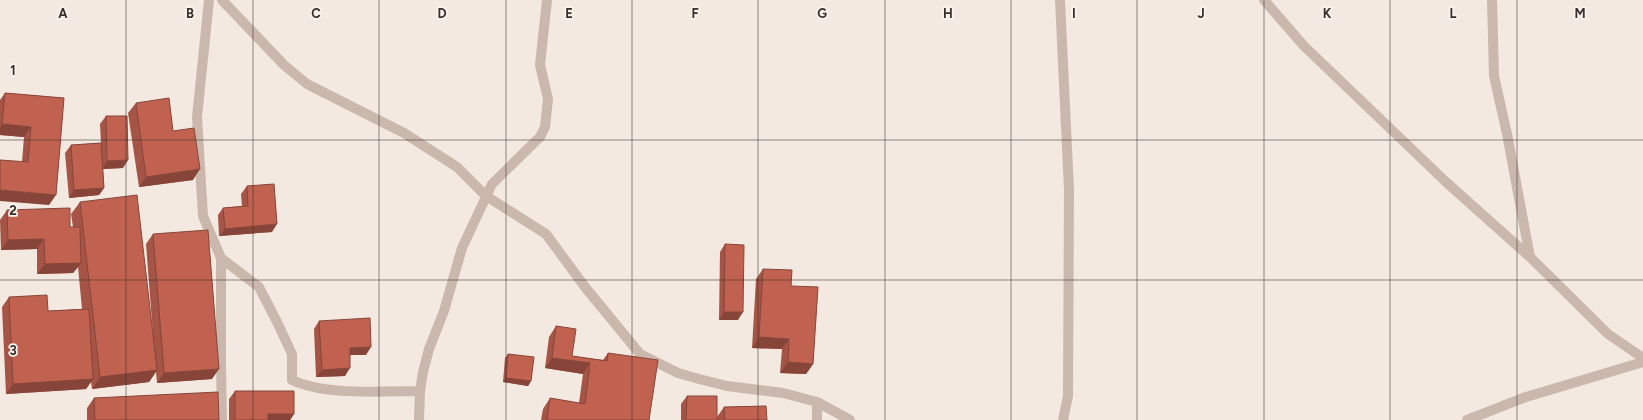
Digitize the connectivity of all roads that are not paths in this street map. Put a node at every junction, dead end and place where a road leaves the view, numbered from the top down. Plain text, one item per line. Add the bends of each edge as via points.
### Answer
1 (209, 0) edge
2 (222, 0) edge
3 (547, 0) edge
4 (1060, 0) edge
5 (1264, 0) edge
6 (1492, 0) edge
7 (486, 196) junction
8 (1530, 257) junction
9 (221, 258) junction
10 (1643, 358) edge
11 (1643, 362) edge
12 (420, 391) junction
13 (817, 402) junction
14 (222, 420) edge
15 (420, 420) edge
16 (817, 420) edge
17 (850, 420) edge
18 (1063, 420) edge
19 (1467, 420) edge

1 - 9 street via 197,117 203,216
2 - 7 street via 284,65 307,84 404,133 457,167
3 - 7 street via 540,65 548,99 545,127 540,137 492,184
4 - 18 street via 1069,190 1068,396
5 - 8 street via 1304,46 1446,182
6 - 8 street via 1494,76
7 - 12 street via 462,248 444,311 429,349
7 - 13 street via 546,234 640,354 678,373 699,379 727,386 784,393
8 - 10 street via 1608,334
9 - 12 street via 259,288 292,354 292,380 304,386 347,391
9 - 14 street
11 - 19 street via 1526,398
12 - 15 street
13 - 16 street
13 - 17 street

